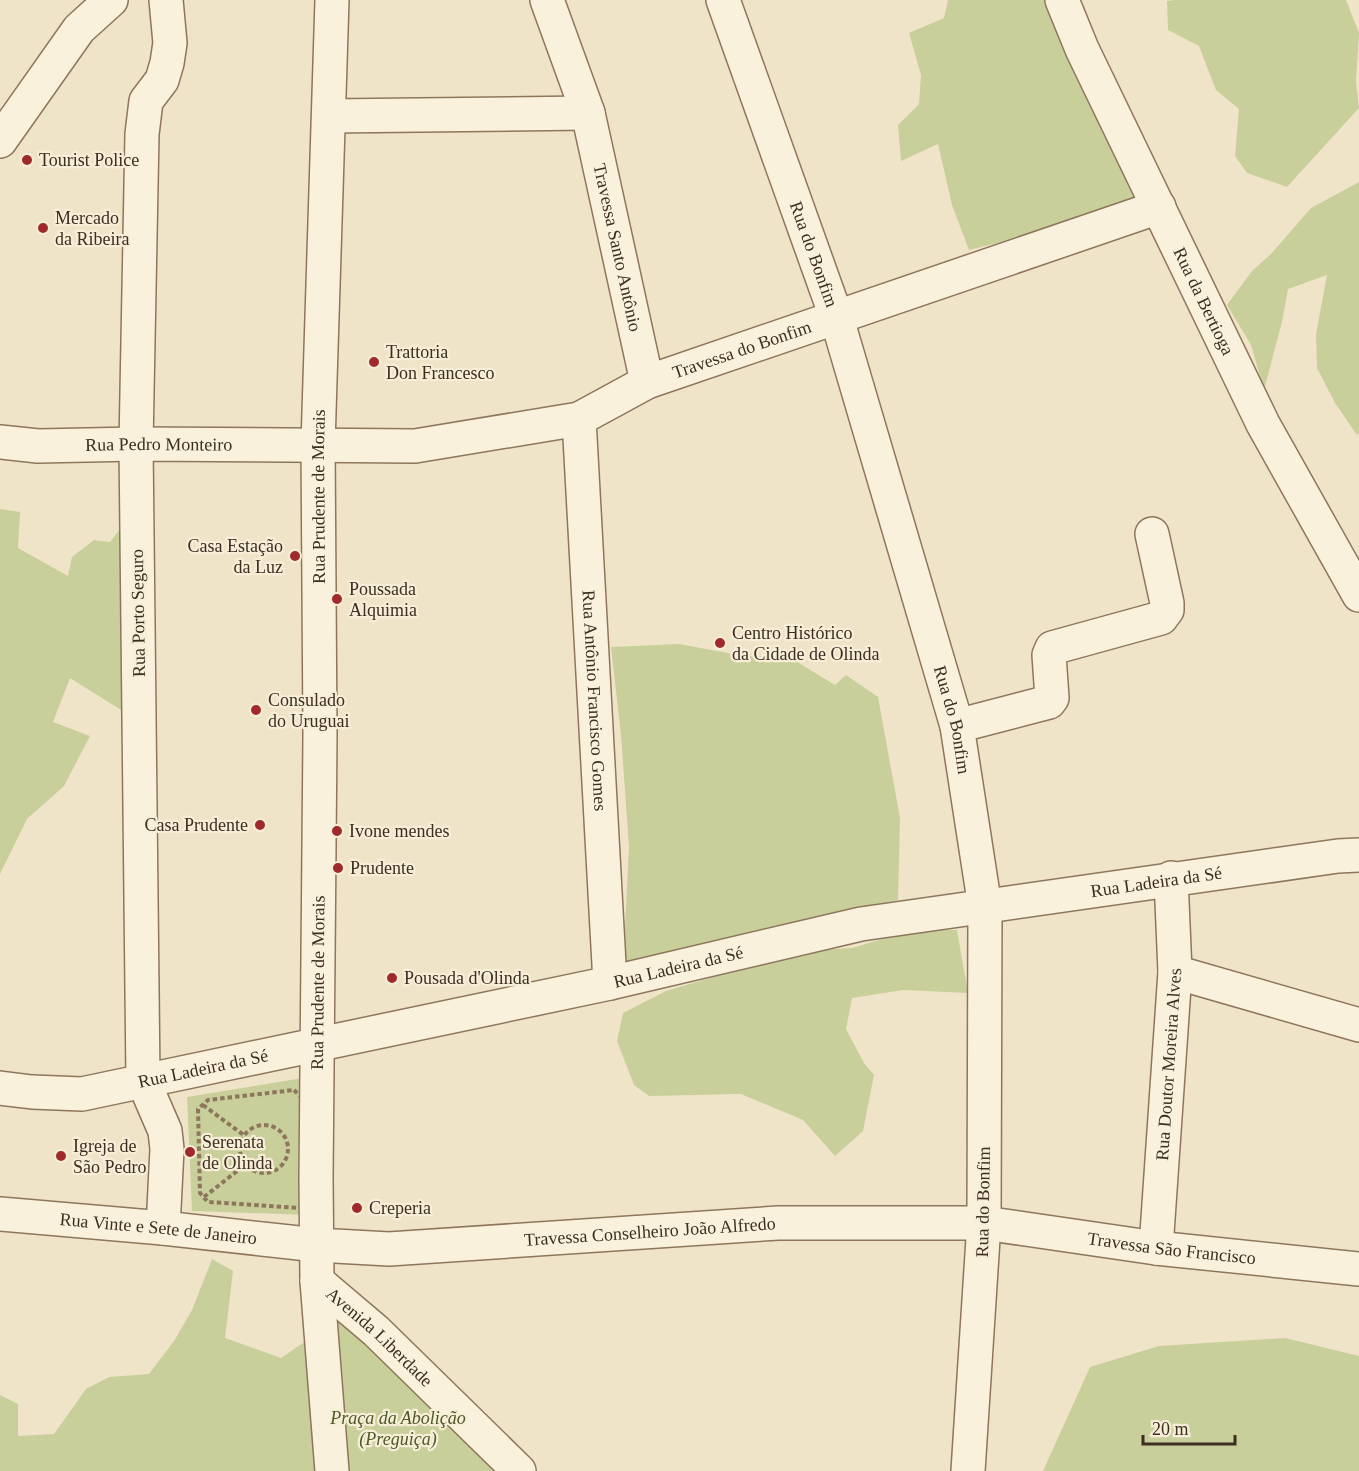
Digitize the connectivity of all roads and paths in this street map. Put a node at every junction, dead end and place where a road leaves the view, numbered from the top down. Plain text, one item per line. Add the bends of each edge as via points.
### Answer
1 (111, 0) edge
2 (166, 0) edge
3 (332, 0) edge
4 (547, 0) edge
5 (723, 0) edge
6 (1062, 0) edge
7 (588, 113) junction
8 (329, 117) junction
9 (0, 141) edge
10 (1159, 207) junction
11 (837, 319) junction
12 (647, 382) junction
13 (579, 419) junction
14 (0, 442) edge
15 (136, 444) junction
16 (318, 444) junction
17 (1152, 534) dead end
18 (1359, 595) edge
19 (957, 726) junction
20 (1359, 855) edge
21 (1171, 878) junction
22 (985, 907) junction
23 (1175, 972) junction
24 (609, 983) junction
25 (1359, 1024) edge
26 (318, 1045) junction
27 (143, 1080) junction
28 (0, 1088) edge
29 (203, 1105) junction
30 (245, 1136) junction
31 (246, 1164) junction
32 (204, 1197) junction
33 (0, 1214) edge
34 (984, 1223) junction
35 (163, 1228) junction
36 (317, 1245) junction
37 (1156, 1248) junction
38 (1359, 1269) edge
39 (317, 1281) junction
40 (332, 1471) edge
41 (519, 1471) edge
42 (968, 1471) edge

1 - 9 street via 79,29
2 - 15 street, Rua Porto Seguro via 170,43 167,63 162,80 146,101 142,134
3 - 8 street, Rua Prudente de Morais
4 - 7 street, Travessa Santo Antônio
5 - 11 street, Rua do Bonfim
6 - 10 street, Rua da Bertioga
7 - 8 street
7 - 12 street, Travessa Santo Antônio
8 - 16 street, Rua Prudente de Morais
10 - 11 street, Travessa do Bonfim
10 - 18 street, Rua da Bertioga via 1263,424
11 - 12 street, Travessa do Bonfim
11 - 19 street, Rua do Bonfim
12 - 13 street, Travessa do Bonfim
13 - 16 street, Travessa do Bonfim via 415,446
13 - 24 street, Rua Antônio Francisco Gomes
14 - 15 street, Rua Pedro Monteiro via 38,446
15 - 16 street, Rua Pedro Monteiro
15 - 27 street, Rua Porto Seguro
16 - 26 street, Rua Prudente de Morais
17 - 19 street via 1167,603 1161,618 1052,648 1049,702
19 - 22 street, Rua do Bonfim
20 - 21 street, Rua Ladeira da Sé
21 - 22 street, Rua Ladeira da Sé
21 - 23 street, Rua Doutor Moreira Alves
22 - 24 street, Rua Ladeira da Sé via 861,924
22 - 34 street, Rua do Bonfim
23 - 25 street
23 - 37 street, Rua Doutor Moreira Alves
24 - 26 street, Rua Ladeira da Sé
26 - 27 street, Rua Ladeira da Sé
26 - 36 street, Rua Prudente de Morais
27 - 28 street, Rua Ladeira da Sé via 82,1094
27 - 35 street, Rua Porto Seguro via 166,1140
29 - 30 path
29 - 32 path via 198,1109 200,1193
29 - 32 path via 208,1100 294,1090 304,1100 304,1200 300,1208 208,1202
30 - 31 path via 240,1147
30 - 31 path via 253,1128 268,1125 281,1133 287,1146 285,1161 273,1171 257,1172
31 - 32 path
33 - 35 street, Rua Vinte e Sete de Janeiro
34 - 36 street, Travessa Conselheiro João Alfredo via 778,1222 389,1249
34 - 37 street, Travessa São Francisco
34 - 42 street, Rua do Bonfim
35 - 36 street, Rua Vinte e Sete de Janeiro
36 - 39 street, Rua Prudente de Morais
37 - 38 street, Travessa São Francisco
39 - 40 street, Rua Prudente de Morais
39 - 41 street, Avenida Liberdade via 376,1331

